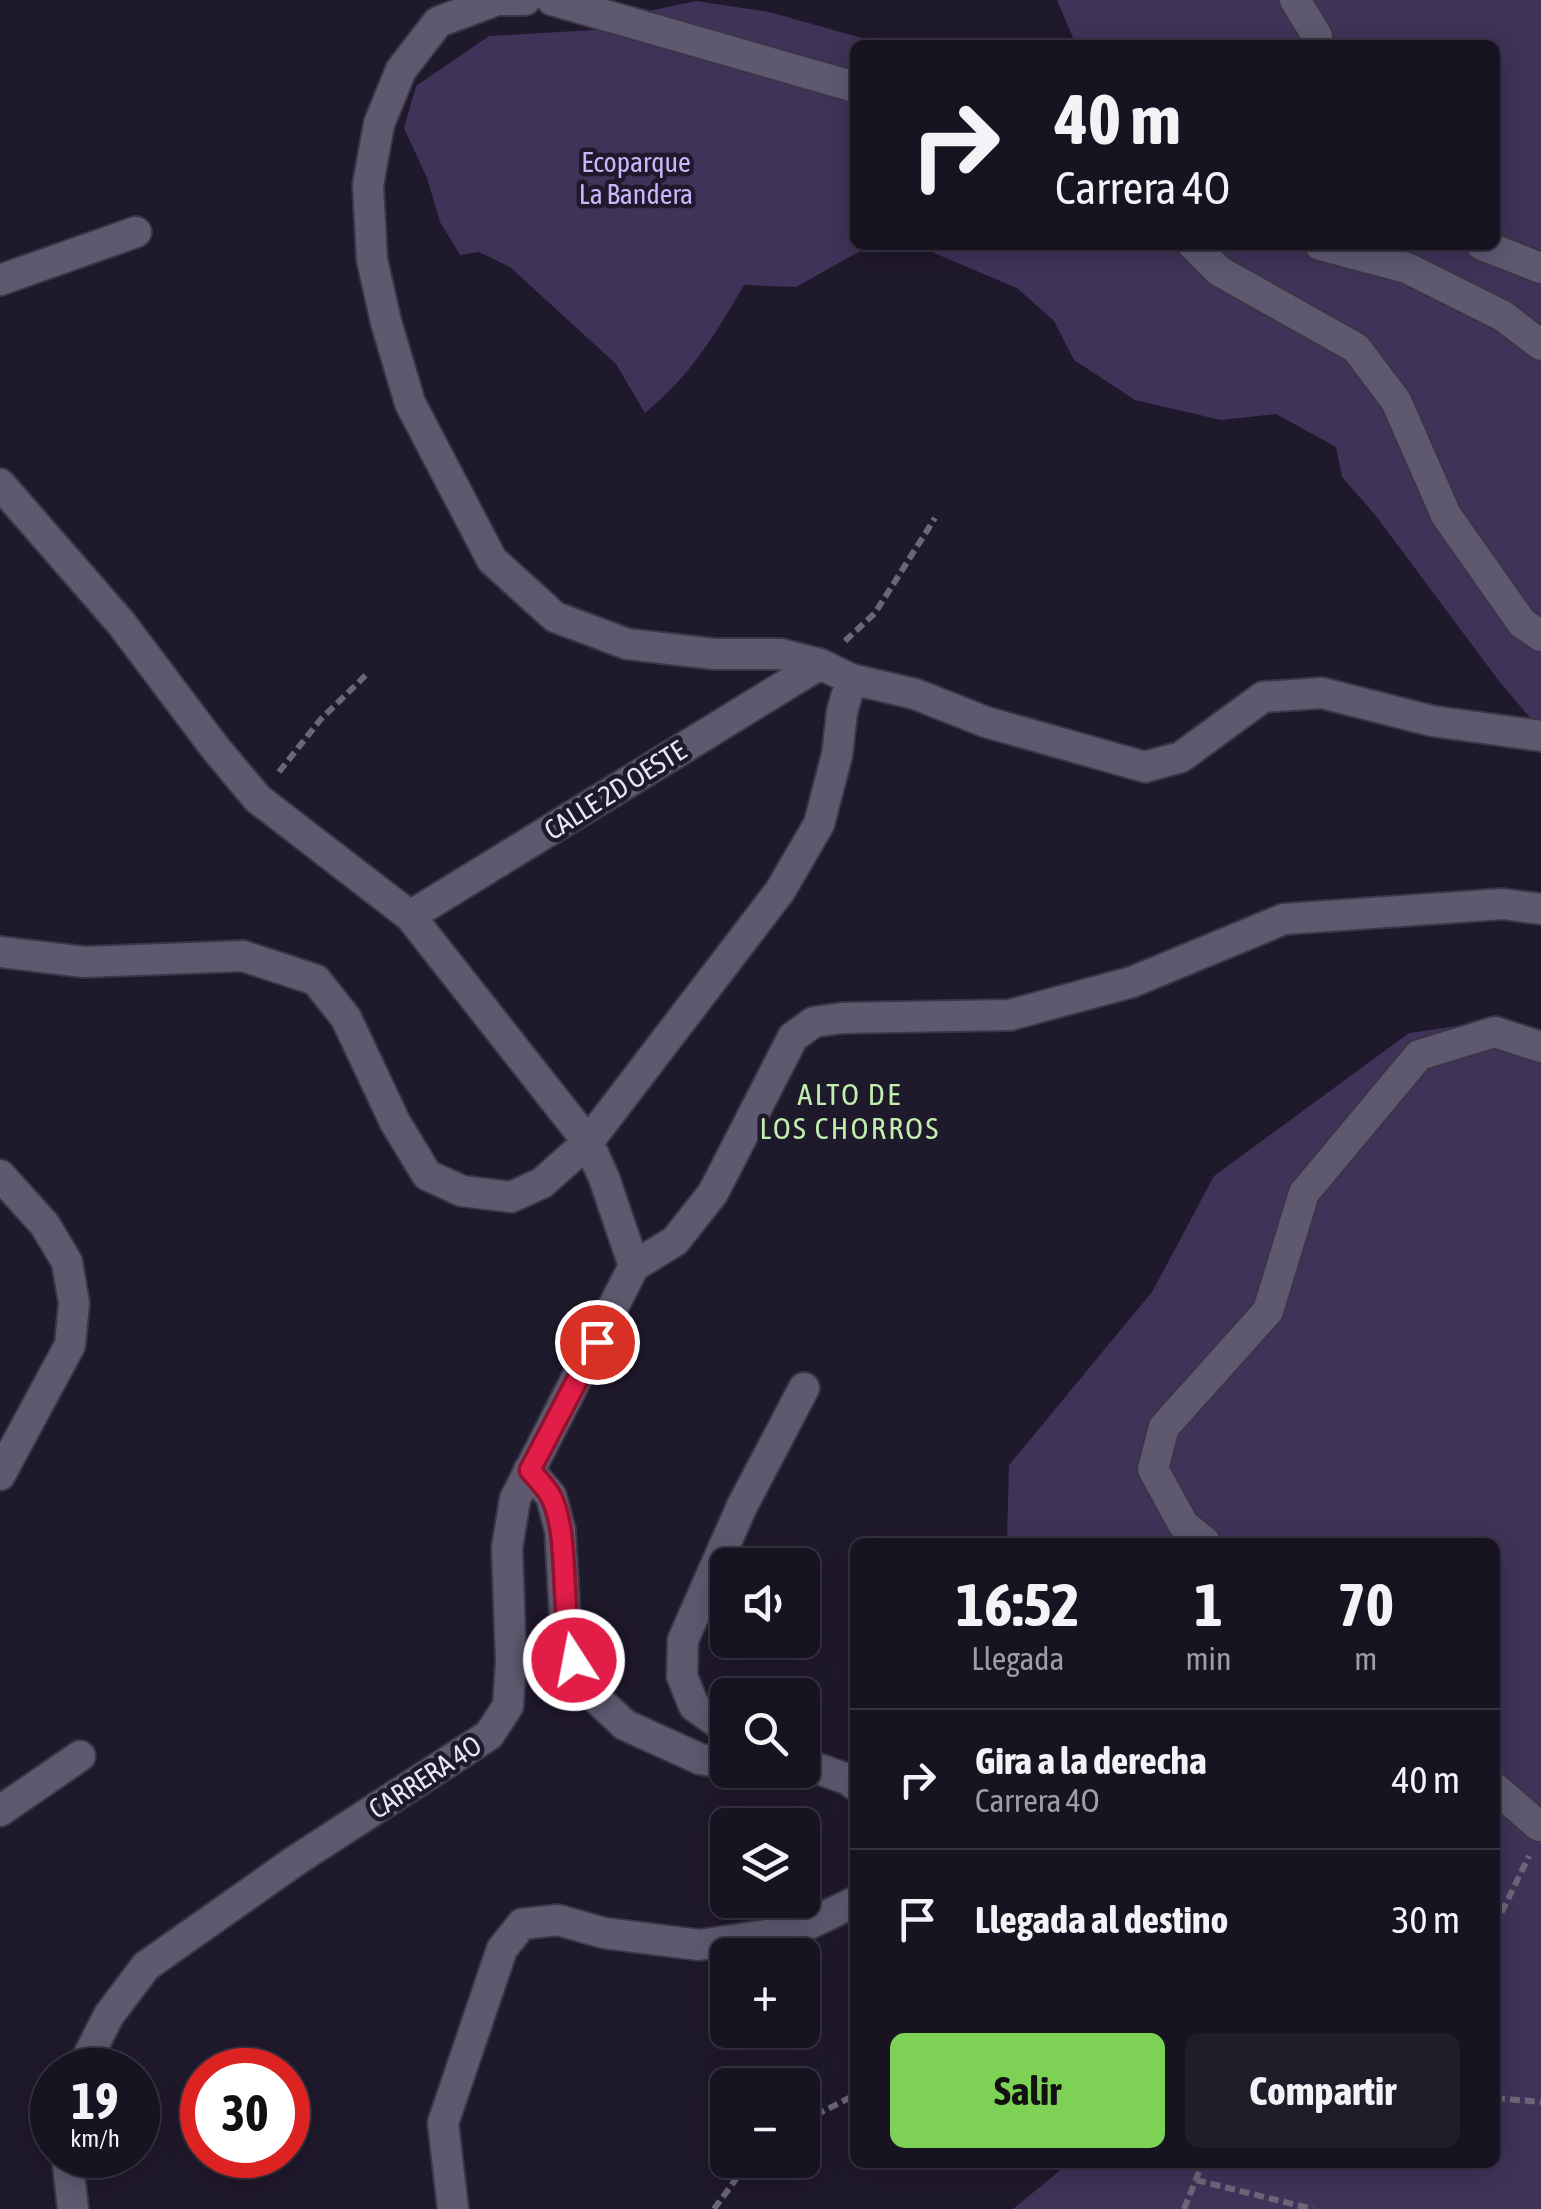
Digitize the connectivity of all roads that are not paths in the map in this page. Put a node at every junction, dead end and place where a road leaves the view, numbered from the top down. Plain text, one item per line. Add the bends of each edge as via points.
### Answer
1 (525, 0) edge
2 (552, 0) edge
3 (1295, 0) edge
4 (1317, 40) edge
5 (850, 86) edge
6 (136, 232) dead end
7 (1198, 250) edge
8 (1339, 250) edge
9 (1495, 250) edge
10 (1541, 268) edge
11 (0, 280) edge
12 (1541, 344) edge
13 (3, 494) edge
14 (1541, 636) edge
15 (820, 664) junction
16 (851, 679) junction
17 (1541, 736) edge
18 (1541, 909) edge
19 (410, 916) junction
20 (0, 952) edge
21 (1541, 1048) edge
22 (588, 1142) junction
23 (0, 1175) edge
24 (634, 1266) junction
25 (804, 1388) dead end
26 (530, 1470) junction
27 (0, 1476) edge
28 (1200, 1538) edge
29 (710, 1717) edge
30 (80, 1756) dead end
31 (710, 1761) edge
32 (820, 1769) edge
33 (850, 1781) edge
34 (1500, 1792) edge
35 (0, 1810) edge
36 (1539, 1826) edge
37 (850, 1904) edge
38 (93, 2048) edge
39 (68, 2178) edge
40 (73, 2209) edge
41 (454, 2209) edge

1 - 15 street via 497,0 438,22 401,70 379,124 368,185 372,260 410,403 492,560 555,617 628,644 781,654
2 - 5 street
3 - 4 street
6 - 11 street
7 - 14 street via 1218,271 1356,348 1396,400 1446,514 1522,623
8 - 12 street via 1407,268 1502,316
9 - 10 street
13 - 19 street via 122,624 258,799
15 - 16 street
15 - 19 street, CALLE 2D OESTE
16 - 17 street via 1145,767 1182,757 1263,698 1322,693 1432,721
16 - 22 street via 819,824 780,891
18 - 24 street via 1502,904 1284,919 1132,982 1010,1015 814,1022 793,1037 713,1193 675,1240
19 - 22 street
20 - 22 street via 84,962 243,956 316,980 346,1018 427,1175 462,1191 511,1196 542,1182
21 - 28 street via 1495,1032 1420,1055 1304,1193 1268,1311 1164,1427 1153,1468 1183,1524
22 - 24 street
23 - 27 street via 45,1225 66,1262 74,1303 70,1346
24 - 26 street, CARRERA 4O
25 - 29 street via 734,1522 683,1640 682,1676 694,1706
26 - 31 street via 551,1496 560,1530 566,1635 582,1684 624,1725
26 - 38 street, CARRERA 4O via 515,1499 507,1548 508,1706 489,1735 146,1966
30 - 35 street
32 - 33 street
34 - 36 street
37 - 41 street via 794,1930 700,1945 558,1920 522,1924 502,1950 443,2123
39 - 40 street

